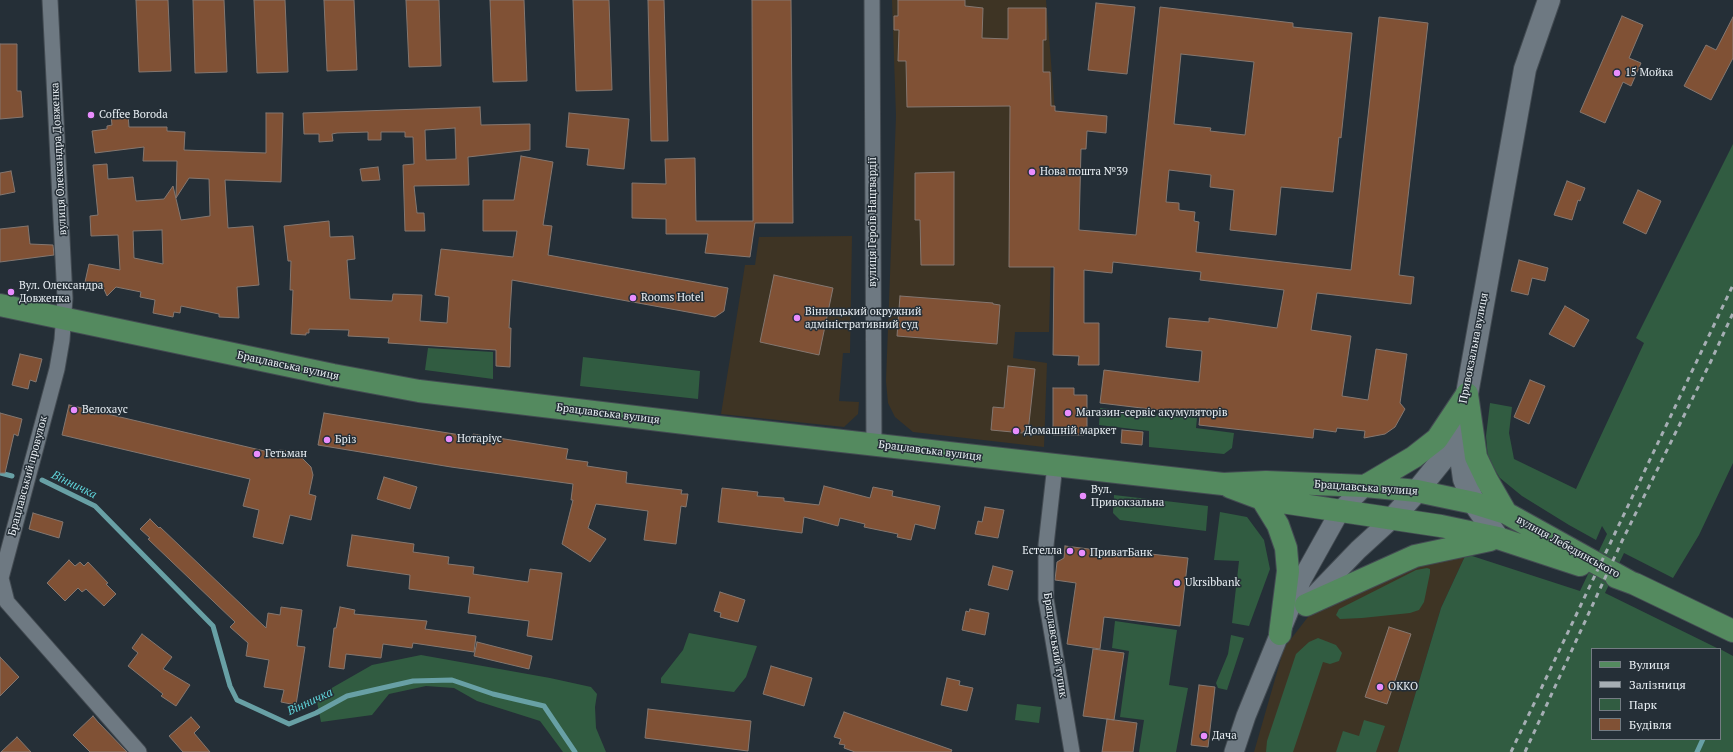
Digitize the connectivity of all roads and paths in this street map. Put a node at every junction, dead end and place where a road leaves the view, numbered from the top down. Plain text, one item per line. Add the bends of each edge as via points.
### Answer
1 (50, 0) edge
2 (872, 0) edge
3 (1549, 0) edge
4 (0, 305) edge
5 (64, 319) junction
6 (1467, 394) junction
7 (874, 444) junction
8 (1055, 466) junction
9 (1223, 484) junction
10 (1365, 486) junction
11 (1417, 491) junction
12 (1262, 499) junction
13 (1474, 502) junction
14 (1340, 511) junction
15 (1506, 513) junction
16 (1393, 518) junction
17 (1498, 538) junction
18 (1630, 582) junction
19 (1306, 605) junction
20 (1733, 631) edge
21 (1280, 634) junction
22 (139, 752) edge
23 (1072, 752) edge
24 (1234, 752) edge

1 - 5 street, вулиця Олександра Довженка
2 - 7 street, вулиця Героїв Нацгвардії
3 - 6 main road, Привокзальна вулиця via 1526,69
4 - 5 main road, Брацлавська вулиця
5 - 7 main road, Брацлавська вулиця via 419,391
5 - 22 street, Брацлавський провулок via 57,368 2,578 7,602
6 - 10 main road via 1437,439 1414,457
6 - 11 main road, Привокзальна вулиця via 1446,455
6 - 13 main road via 1461,458 1464,479
6 - 15 main road via 1476,457
7 - 8 main road, Брацлавська вулиця
8 - 9 main road, Брацлавська вулиця
8 - 23 street, Брацлавський тупик via 1046,545 1046,599
9 - 10 main road, Брацлавська вулиця via 1266,482
9 - 12 main road, Брацлавська вулиця
10 - 11 main road, Брацлавська вулиця
10 - 14 street, Привокзальна вулиця
11 - 13 main road, Брацлавська вулиця
11 - 16 main road, Привокзальна вулиця
12 - 14 main road, Брацлавська вулиця
12 - 21 main road via 1278,525 1286,548 1288,571
13 - 15 main road, Брацлавська вулиця
13 - 17 main road
14 - 16 main road, Брацлавська вулиця
14 - 21 street, Привокзальна вулиця via 1302,579
15 - 18 main road, вулиця Лебединського
16 - 17 main road, Брацлавська вулиця
16 - 19 street, Привокзальна вулиця via 1358,550
17 - 18 main road, вулиця Лебединського
17 - 19 main road via 1415,556
18 - 20 main road, вулиця Лебединського
19 - 21 street, Привокзальна вулиця
21 - 24 street, Привокзальна вулиця

